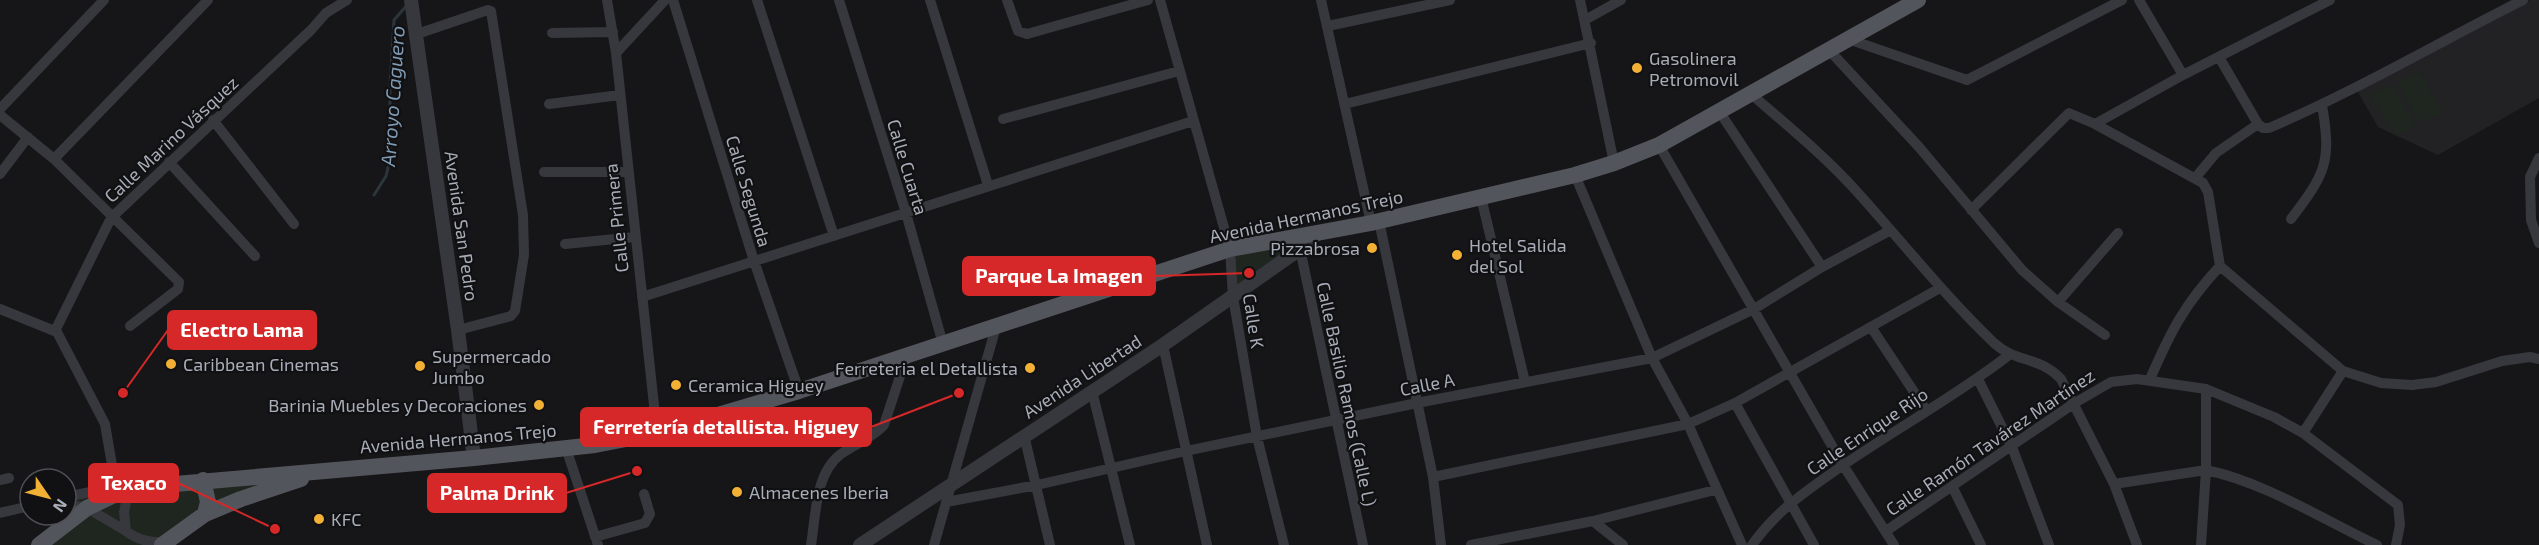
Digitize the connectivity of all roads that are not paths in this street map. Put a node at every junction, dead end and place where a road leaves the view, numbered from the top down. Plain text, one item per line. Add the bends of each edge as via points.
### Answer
1 (104, 0) edge
2 (208, 0) edge
3 (347, 0) edge
4 (608, 0) edge
5 (665, 0) edge
6 (673, 0) edge
7 (757, 0) edge
8 (839, 0) edge
9 (930, 0) edge
10 (1007, 0) edge
11 (1148, 0) edge
12 (1160, 0) edge
13 (1321, 0) edge
14 (1450, 0) edge
15 (1580, 0) edge
16 (1621, 0) edge
17 (1918, 0) edge
18 (2122, 0) edge
19 (2139, 0) edge
20 (2330, 0) edge
21 (2523, 0) edge
22 (411, 4) edge
23 (1893, 7) edge
24 (1585, 20) junction
25 (1328, 26) junction
26 (612, 32) junction
27 (552, 33) dead end
28 (417, 34) junction
29 (1848, 39) junction
30 (1591, 43) junction
31 (1829, 50) junction
32 (616, 53) junction
33 (2219, 57) junction
34 (1179, 71) junction
35 (2183, 75) junction
36 (1751, 94) junction
37 (620, 95) junction
38 (549, 104) dead end
39 (1345, 104) junction
40 (2322, 105) junction
41 (0, 109) edge
42 (1719, 111) junction
43 (0, 115) edge
44 (1003, 119) dead end
45 (213, 120) junction
46 (1193, 121) junction
47 (2095, 124) junction
48 (2258, 124) junction
49 (28, 137) junction
50 (1659, 145) junction
51 (2539, 158) edge
52 (54, 159) junction
53 (169, 162) junction
54 (1614, 163) junction
55 (544, 172) dead end
56 (628, 172) junction
57 (0, 174) edge
58 (1575, 175) junction
59 (2196, 177) junction
60 (988, 185) junction
61 (1481, 197) junction
62 (1971, 210) junction
63 (2535, 211) edge
64 (906, 213) junction
65 (111, 218) junction
66 (2291, 219) dead end
67 (1375, 222) junction
68 (294, 224) dead end
69 (1319, 231) junction
70 (1889, 231) junction
71 (2118, 233) dead end
72 (834, 236) junction
73 (635, 237) junction
74 (2539, 243) edge
75 (565, 244) dead end
76 (1230, 249) junction
77 (1300, 249) junction
78 (255, 256) dead end
79 (754, 261) junction
80 (2220, 266) junction
81 (1822, 267) junction
82 (1941, 288) junction
83 (642, 297) junction
84 (1233, 297) junction
85 (2058, 302) junction
86 (0, 309) edge
87 (1754, 309) junction
88 (130, 326) dead end
89 (996, 327) junction
90 (1871, 327) junction
91 (459, 330) junction
92 (56, 331) junction
93 (2105, 335) dead end
94 (943, 344) junction
95 (1163, 345) junction
96 (908, 355) junction
97 (2009, 355) junction
98 (1652, 358) junction
99 (2539, 359) edge
100 (1791, 370) junction
101 (2343, 370) junction
102 (1978, 379) junction
103 (2150, 379) junction
104 (1525, 382) junction
105 (2206, 389) junction
106 (799, 391) junction
107 (1092, 391) junction
108 (1417, 403) junction
109 (1735, 403) junction
110 (2073, 405) junction
111 (1926, 410) junction
112 (1336, 420) junction
113 (1688, 424) junction
114 (657, 433) junction
115 (2303, 433) junction
116 (1024, 435) junction
117 (1257, 437) junction
118 (2012, 447) junction
119 (566, 448) junction
120 (1186, 451) junction
121 (474, 458) junction
122 (1843, 465) junction
123 (1113, 468) junction
124 (325, 470) junction
125 (2206, 470) junction
126 (1433, 477) junction
127 (203, 480) junction
128 (950, 484) junction
129 (2114, 484) junction
130 (1037, 485) junction
131 (1952, 486) junction
132 (120, 489) junction
133 (1715, 490) junction
134 (644, 494) dead end
135 (78, 495) edge
136 (946, 502) junction
137 (1790, 503) junction
138 (78, 506) edge
139 (87, 508) junction
140 (18, 509) edge
141 (0, 513) edge
142 (205, 514) junction
143 (1593, 521) junction
144 (126, 531) junction
145 (1886, 531) junction
146 (597, 541) edge
147 (164, 544) edge
148 (39, 545) edge
149 (811, 545) edge
150 (860, 545) edge
151 (934, 545) edge
152 (1050, 545) edge
153 (1130, 545) edge
154 (1207, 545) edge
155 (1284, 545) edge
156 (1363, 545) edge
157 (1442, 545) edge
158 (1470, 545) edge
159 (1623, 545) edge
160 (1742, 545) edge
161 (1752, 545) edge
162 (1814, 545) edge
163 (1894, 545) edge
164 (1981, 545) edge
165 (2049, 545) edge
166 (2137, 545) edge
167 (2201, 545) edge
168 (2377, 545) edge
169 (2396, 545) edge

1 - 41 street
2 - 52 street
3 - 45 street, Calle Marino Vásquez via 326,14
4 - 26 street, Calle Primera
5 - 32 street
6 - 79 street, Calle Segunda
7 - 72 street
8 - 64 street, Calle Cuarta
9 - 60 street
10 - 11 street via 1018,31 1027,34
12 - 34 street, Calle K
13 - 25 street
14 - 25 street
15 - 24 street
16 - 24 street
17 - 23 main road, Avenida Hermanos Trejo
18 - 29 street via 1967,80
19 - 35 street
20 - 33 street
21 - 40 street
22 - 28 street, Avenida San Pedro
23 - 29 main road, Avenida Hermanos Trejo
24 - 30 street
25 - 39 street
26 - 27 street
26 - 32 street, Calle Primera
28 - 91 street, Avenida San Pedro
28 - 91 street via 491,11 523,215 524,255 515,311 511,316
29 - 31 main road, Avenida Hermanos Trejo
30 - 39 street
30 - 54 street
31 - 36 main road, Avenida Hermanos Trejo
31 - 62 street via 1920,147
32 - 37 street, Calle Primera
33 - 35 street
33 - 48 street
34 - 44 street
34 - 46 street, Calle K
35 - 47 street
36 - 42 main road, Avenida Hermanos Trejo
36 - 70 street via 1816,150
37 - 38 street
37 - 56 street, Calle Primera
39 - 67 street
40 - 48 street via 2269,128
40 - 66 street via 2327,142 2322,171 2319,182
42 - 50 main road, Avenida Hermanos Trejo
42 - 81 street
43 - 49 street
45 - 53 street, Calle Marino Vásquez
45 - 68 street
46 - 60 street
46 - 76 street, Calle K
47 - 59 street
47 - 62 street via 2069,113
48 - 59 street via 2216,153
49 - 52 street
49 - 57 street
50 - 54 main road, Avenida Hermanos Trejo
50 - 87 street
51 - 63 street via 2530,177
52 - 65 street
53 - 65 street, Calle Marino Vásquez
53 - 78 street
54 - 58 main road, Avenida Hermanos Trejo
55 - 56 street
56 - 73 street, Calle Primera
58 - 61 main road, Avenida Hermanos Trejo
58 - 98 street
59 - 80 street via 2208,192
60 - 64 street
61 - 67 main road, Avenida Hermanos Trejo
61 - 104 street
62 - 85 street via 2022,270
63 - 74 street via 2531,220
64 - 72 street
64 - 94 street, Calle Cuarta
65 - 88 street via 179,282 178,289
65 - 92 street, Calle Marino Vásquez
67 - 69 main road, Avenida Hermanos Trejo
67 - 108 street
69 - 76 main road, Avenida Hermanos Trejo
69 - 77 street, Avenida Libertad
70 - 81 street, Calle A
70 - 82 street
71 - 85 street
72 - 79 street
73 - 75 street
73 - 83 street, Calle Primera
76 - 84 street, Calle K
76 - 89 main road, Avenida Hermanos Trejo
77 - 84 street, Avenida Libertad
77 - 112 street, Calle Basilio Ramos (Calle L)
79 - 83 street
79 - 106 street, Calle Segunda
80 - 101 street
80 - 103 street via 2195,293 2173,326
81 - 87 street, Calle A
82 - 90 street
82 - 97 street
83 - 114 street, Calle Primera
84 - 95 street, Avenida Libertad
84 - 117 street, Calle K
85 - 93 street
86 - 92 street
87 - 98 street, Calle A
87 - 100 street
89 - 94 main road, Avenida Hermanos Trejo
89 - 128 street
90 - 100 street
90 - 111 street
91 - 121 street, Avenida San Pedro
92 - 132 street via 105,424
94 - 96 main road, Avenida Hermanos Trejo
95 - 107 street, Avenida Libertad
95 - 120 street
96 - 106 main road, Avenida Hermanos Trejo
96 - 149 street via 884,425 841,454 825,471
97 - 102 street, Calle Enrique Rijo
97 - 110 street via 2050,367 2061,379
98 - 104 street, Calle A
98 - 113 street
99 - 101 street via 2502,361 2436,382 2412,385 2381,383
100 - 109 street
100 - 122 street
101 - 115 street
102 - 111 street, Calle Enrique Rijo
102 - 118 street
103 - 105 street, Calle Ramón Tavárez Martínez
103 - 110 street, Calle Ramón Tavárez Martínez via 2111,382
104 - 108 street, Calle A
105 - 115 street, Calle Ramón Tavárez Martínez
105 - 125 street
106 - 114 main road, Avenida Hermanos Trejo
107 - 116 street, Avenida Libertad
107 - 123 street
108 - 112 street, Calle A
108 - 126 street
109 - 113 street
109 - 137 street
110 - 118 street, Calle Ramón Tavárez Martínez
110 - 129 street
111 - 122 street, Calle Enrique Rijo
112 - 117 street, Calle A
112 - 156 street, Calle Basilio Ramos (Calle L)
113 - 126 street
113 - 133 street
114 - 119 main road, Avenida Hermanos Trejo
115 - 169 street, Calle Ramón Tavárez Martínez via 2398,505
116 - 128 street, Avenida Libertad
116 - 130 street
117 - 120 street, Calle A
117 - 155 street, Calle K
118 - 131 street, Calle Ramón Tavárez Martínez
118 - 165 street
119 - 121 main road, Avenida Hermanos Trejo
119 - 146 street
120 - 123 street, Calle A
120 - 154 street
121 - 124 main road, Avenida Hermanos Trejo
122 - 137 street, Calle Enrique Rijo
122 - 145 street
123 - 130 street, Calle A
123 - 153 street
124 - 127 main road, Avenida Hermanos Trejo
124 - 142 main road, Avenida Hermanos Trejo
125 - 129 street
125 - 167 street
125 - 168 street via 2250,483
126 - 157 street
127 - 132 main road, Avenida Hermanos Trejo
127 - 142 main road via 208,502
128 - 136 street
128 - 150 street, Avenida Libertad
129 - 166 street
130 - 136 street, Calle A
130 - 152 street
131 - 145 street, Calle Ramón Tavárez Martínez
131 - 164 street
132 - 135 street
132 - 139 main road, Avenida Hermanos Trejo
132 - 144 street
133 - 143 street
133 - 160 street
134 - 146 street via 651,517 645,524
136 - 151 street
137 - 161 street, Calle Enrique Rijo
137 - 162 street
138 - 139 street
139 - 144 street
139 - 148 main road, Avenida Hermanos Trejo
140 - 141 street
142 - 147 main road, Avenida Hermanos Trejo
143 - 158 street
143 - 159 street
144 - 147 street via 135,538
145 - 163 street

